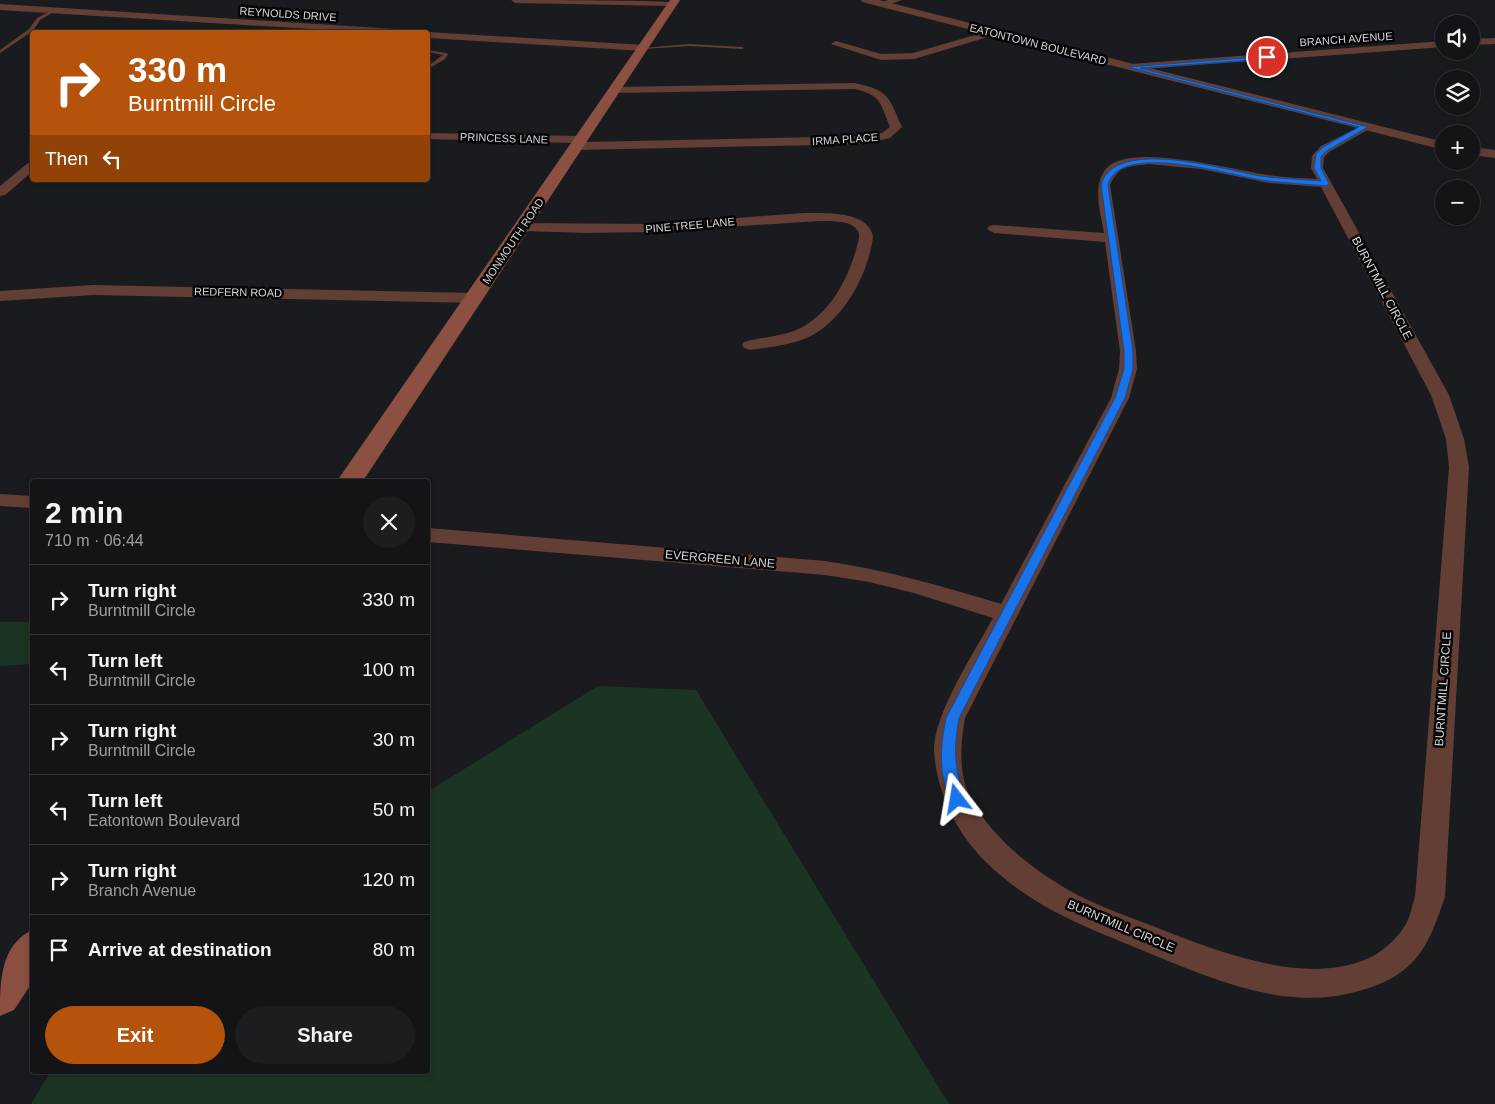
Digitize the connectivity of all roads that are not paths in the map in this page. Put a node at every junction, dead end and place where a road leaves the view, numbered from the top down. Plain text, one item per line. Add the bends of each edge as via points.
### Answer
1 (515, 0) edge
2 (522, 0) edge
3 (866, 0) edge
4 (898, 0) edge
5 (674, 2) edge
6 (106, 3) dead end
7 (882, 4) junction
8 (0, 7) edge
9 (55, 10) junction
10 (82, 12) junction
11 (31, 30) edge
12 (364, 30) edge
13 (30, 31) edge
14 (992, 33) junction
15 (430, 35) edge
16 (1495, 41) edge
17 (1480, 42) edge
18 (836, 44) dead end
19 (1435, 45) edge
20 (644, 48) junction
21 (742, 48) dead end
22 (430, 51) edge
23 (0, 52) edge
24 (430, 67) edge
25 (1130, 67) junction
26 (615, 90) junction
27 (1365, 127) junction
28 (430, 136) edge
29 (578, 143) junction
30 (1435, 144) edge
31 (1480, 152) edge
32 (1495, 154) edge
33 (30, 168) edge
34 (1326, 184) junction
35 (0, 192) edge
36 (523, 227) junction
37 (994, 229) dead end
38 (1112, 238) junction
39 (0, 296) edge
40 (475, 298) junction
41 (750, 345) dead end
42 (351, 479) edge
43 (0, 500) edge
44 (30, 502) edge
45 (430, 535) edge
46 (1006, 614) junction
47 (30, 951) edge
48 (0, 996) edge

1 - 2 street
2 - 5 street
3 - 7 street, EATONTOWN BOULEVARD
4 - 7 street
5 - 20 main road, MONMOUTH ROAD
6 - 10 street
7 - 14 street, EATONTOWN BOULEVARD
8 - 9 street, REYNOLDS DRIVE
9 - 10 street, REYNOLDS DRIVE
9 - 11 lane via 38,19
10 - 12 street, REYNOLDS DRIVE
13 - 23 lane
14 - 18 street via 914,56 880,57
14 - 25 street, EATONTOWN BOULEVARD
15 - 20 street
16 - 17 street
19 - 25 street, BRANCH AVENUE
20 - 21 lane via 690,45
20 - 26 main road, MONMOUTH ROAD
22 - 24 lane via 446,54
25 - 27 street, EATONTOWN BOULEVARD
26 - 29 main road, MONMOUTH ROAD
26 - 29 street, IRMA PLACE via 855,86 883,97 896,127 890,134 864,140
27 - 30 street, EATONTOWN BOULEVARD
27 - 34 street, BURNTMILL CIRCLE via 1318,156 1318,168
28 - 29 street, PRINCESS LANE
29 - 36 main road, MONMOUTH ROAD
31 - 32 street
33 - 35 street
34 - 38 street, BURNTMILL CIRCLE via 1262,178 1181,162 1129,164 1112,170 1104,180
34 - 46 street, BURNTMILL CIRCLE via 1440,395 1458,448 1430,897 1419,930 1400,954 1374,972 1333,983 1299,984 1256,978 1070,907 1023,876 988,846 957,799 948,766 947,747 952,718
36 - 40 main road, MONMOUTH ROAD
36 - 41 street, PINE TREE LANE via 651,228 804,216 831,217 856,223 864,230 866,237 856,275 848,292 832,310 812,328 792,337
37 - 38 street
38 - 46 street, BURNTMILL CIRCLE via 1128,351 1128,369 1120,398
39 - 40 street, REDFERN ROAD via 93,290
40 - 42 main road, MONMOUTH ROAD
43 - 44 street
45 - 46 street, EVERGREEN LANE via 825,568 918,586
47 - 48 main road

